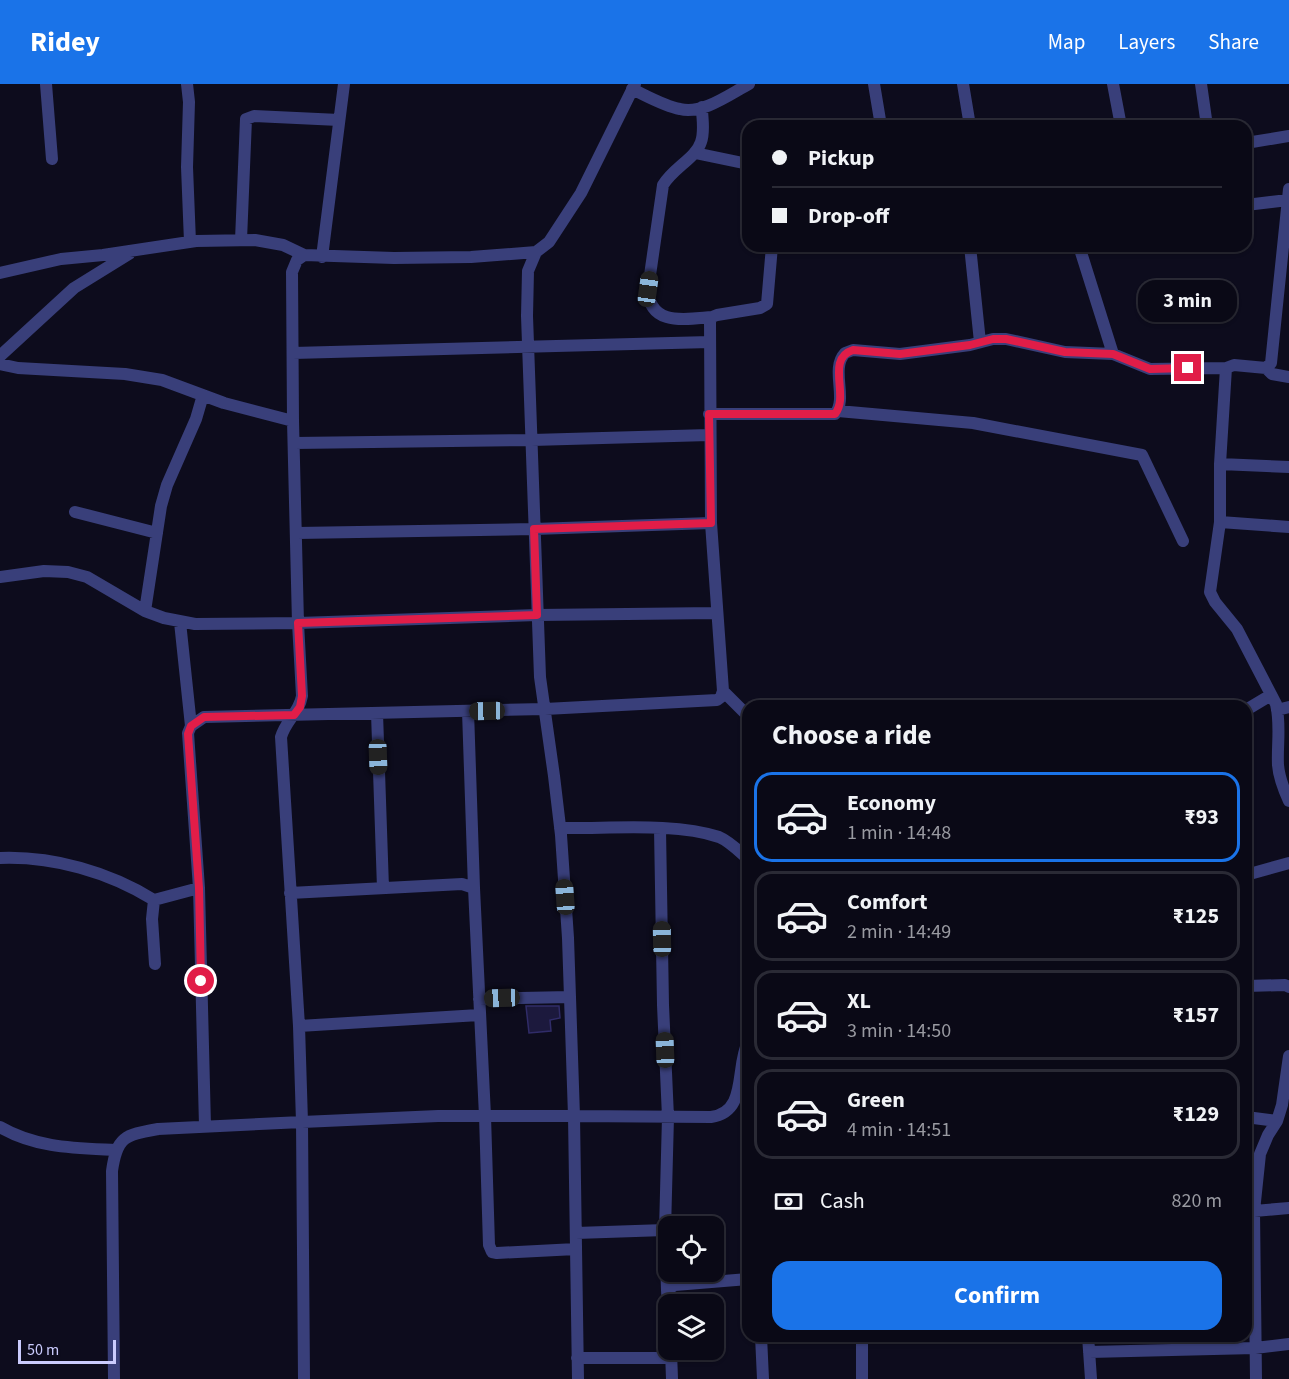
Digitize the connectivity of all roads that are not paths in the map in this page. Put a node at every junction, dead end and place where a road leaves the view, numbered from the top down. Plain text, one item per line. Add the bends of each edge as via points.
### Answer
1 (46, 84) edge
2 (188, 84) edge
3 (344, 84) edge
4 (749, 84) edge
5 (874, 84) edge
6 (963, 84) edge
7 (1113, 84) edge
8 (1201, 84) edge
9 (634, 87) edge
10 (702, 107) junction
11 (339, 120) junction
12 (880, 120) edge
13 (969, 120) edge
14 (1120, 120) edge
15 (1206, 120) edge
16 (1289, 136) edge
17 (1252, 142) edge
18 (1289, 147) edge
19 (695, 153) junction
20 (52, 159) dead end
21 (742, 163) edge
22 (1288, 195) edge
23 (1252, 204) edge
24 (241, 240) junction
25 (190, 242) junction
26 (135, 250) junction
27 (536, 252) junction
28 (771, 252) edge
29 (971, 252) edge
30 (1081, 252) edge
31 (304, 255) junction
32 (322, 257) junction
33 (0, 273) edge
34 (1283, 313) edge
35 (712, 317) junction
36 (710, 342) junction
37 (980, 342) junction
38 (529, 346) junction
39 (293, 353) junction
40 (1113, 354) junction
41 (0, 356) edge
42 (0, 364) edge
43 (1226, 368) junction
44 (1266, 368) junction
45 (1289, 377) edge
46 (203, 395) junction
47 (838, 411) junction
48 (709, 414) junction
49 (293, 421) junction
50 (709, 435) junction
51 (532, 440) junction
52 (294, 443) junction
53 (1220, 464) junction
54 (1289, 467) edge
55 (75, 512) dead end
56 (1220, 522) junction
57 (711, 523) junction
58 (1289, 528) edge
59 (534, 529) junction
60 (297, 532) junction
61 (157, 533) junction
62 (1183, 541) dead end
63 (0, 577) edge
64 (145, 611) junction
65 (717, 613) junction
66 (537, 615) junction
67 (180, 622) junction
68 (298, 623) junction
69 (723, 691) junction
70 (1271, 695) junction
71 (1252, 706) edge
72 (1283, 708) edge
73 (545, 709) junction
74 (742, 710) edge
75 (468, 711) junction
76 (377, 713) junction
77 (294, 715) junction
78 (191, 726) junction
79 (1289, 801) edge
80 (560, 828) junction
81 (660, 829) junction
82 (742, 855) edge
83 (0, 858) edge
84 (1289, 863) edge
85 (1252, 874) edge
86 (199, 888) junction
87 (383, 888) junction
88 (474, 888) junction
89 (291, 893) junction
90 (154, 900) junction
91 (155, 964) dead end
92 (1252, 986) edge
93 (1289, 987) edge
94 (570, 997) junction
95 (478, 999) junction
96 (479, 1015) junction
97 (299, 1026) junction
98 (1289, 1056) edge
99 (742, 1060) edge
100 (486, 1116) junction
101 (574, 1116) junction
102 (668, 1117) junction
103 (1252, 1118) edge
104 (1277, 1121) junction
105 (302, 1122) junction
106 (205, 1126) junction
107 (0, 1127) edge
108 (115, 1150) junction
109 (1289, 1208) edge
110 (1254, 1211) junction
111 (665, 1216) edge
112 (658, 1230) edge
113 (576, 1233) junction
114 (1252, 1248) edge
115 (576, 1249) junction
116 (742, 1280) edge
117 (667, 1282) edge
118 (667, 1290) junction
119 (667, 1294) edge
120 (1252, 1310) edge
121 (761, 1342) edge
122 (862, 1342) edge
123 (1088, 1342) edge
124 (1289, 1344) edge
125 (1255, 1348) junction
126 (1089, 1352) junction
127 (658, 1355) edge
128 (577, 1359) junction
129 (671, 1360) edge
130 (114, 1379) edge
131 (304, 1379) edge
132 (578, 1379) edge
133 (672, 1379) edge
134 (763, 1379) edge
135 (862, 1379) edge
136 (1091, 1379) edge
137 (1256, 1379) edge

1 - 20 street
2 - 25 street
3 - 11 street
4 - 10 street
5 - 12 street
6 - 13 street
7 - 14 street
8 - 15 street
9 - 10 street via 679,110
9 - 27 street via 581,194 549,242
10 - 19 street via 703,129
11 - 24 street via 246,118
11 - 32 street
16 - 17 street
16 - 18 street
19 - 21 street
19 - 35 street via 669,174 663,185 648,300 654,310 676,320
22 - 23 street
22 - 34 street
24 - 25 street
24 - 31 street via 283,245
25 - 26 street
26 - 33 street via 61,259
26 - 41 street via 74,288
27 - 32 street
27 - 38 street via 526,290
28 - 35 street via 767,304
29 - 37 street
30 - 40 street
31 - 32 street
31 - 39 street via 292,272
34 - 44 street via 1271,363
35 - 36 street
36 - 38 street
36 - 48 street
37 - 40 street via 1006,339 1065,352
37 - 47 street via 900,354 853,350 845,353 840,361
38 - 39 street
38 - 51 street
39 - 49 street
40 - 43 street via 1150,369
42 - 46 street via 125,374 162,380
43 - 44 street
43 - 53 street
44 - 45 street via 1272,374
46 - 49 street
46 - 61 street via 166,485
47 - 48 street via 827,415
47 - 62 street via 973,423 1142,455
48 - 50 street
49 - 52 street
50 - 51 street
50 - 57 street
51 - 52 street
51 - 59 street
52 - 60 street
53 - 54 street
53 - 56 street
55 - 61 street
56 - 58 street
56 - 70 street via 1210,592 1237,629
57 - 59 street
57 - 65 street
59 - 60 street
59 - 66 street
60 - 68 street
61 - 64 street
63 - 64 street via 68,572 87,577
64 - 67 street
65 - 66 street
65 - 69 street
66 - 68 street
66 - 73 street
67 - 68 street
67 - 78 street
68 - 77 street via 302,696
69 - 73 street via 717,700
69 - 74 street
70 - 71 street
70 - 72 street
72 - 79 street via 1278,767
73 - 75 street
73 - 80 street
75 - 76 street
75 - 88 street
76 - 77 street
76 - 87 street
77 - 78 street via 204,717
77 - 89 street via 284,726 281,737
78 - 86 street via 188,734
80 - 81 street
80 - 94 street
81 - 82 street via 720,838
81 - 102 street
83 - 90 street via 90,871 120,881
84 - 85 street
86 - 90 street
86 - 106 street
87 - 88 street via 462,884
87 - 89 street
88 - 95 street
89 - 97 street
90 - 91 street
92 - 93 street
94 - 95 street
94 - 101 street
95 - 96 street
96 - 97 street
96 - 100 street
97 - 105 street
98 - 104 street
99 - 102 street via 736,1099 726,1113
100 - 101 street
100 - 105 street
100 - 115 street via 492,1252
101 - 102 street
101 - 113 street
102 - 111 street
103 - 104 street
104 - 110 street via 1260,1154
105 - 106 street
105 - 131 street
106 - 108 street via 137,1133 125,1138
107 - 108 street via 42,1144
108 - 130 street
109 - 110 street
110 - 114 street
112 - 113 street
113 - 115 street
115 - 128 street
116 - 118 street via 681,1284
117 - 118 street
118 - 119 street
120 - 125 street
121 - 134 street
122 - 135 street
123 - 126 street
124 - 125 street
125 - 126 street
125 - 137 street
126 - 136 street
127 - 128 street
128 - 132 street
129 - 133 street

